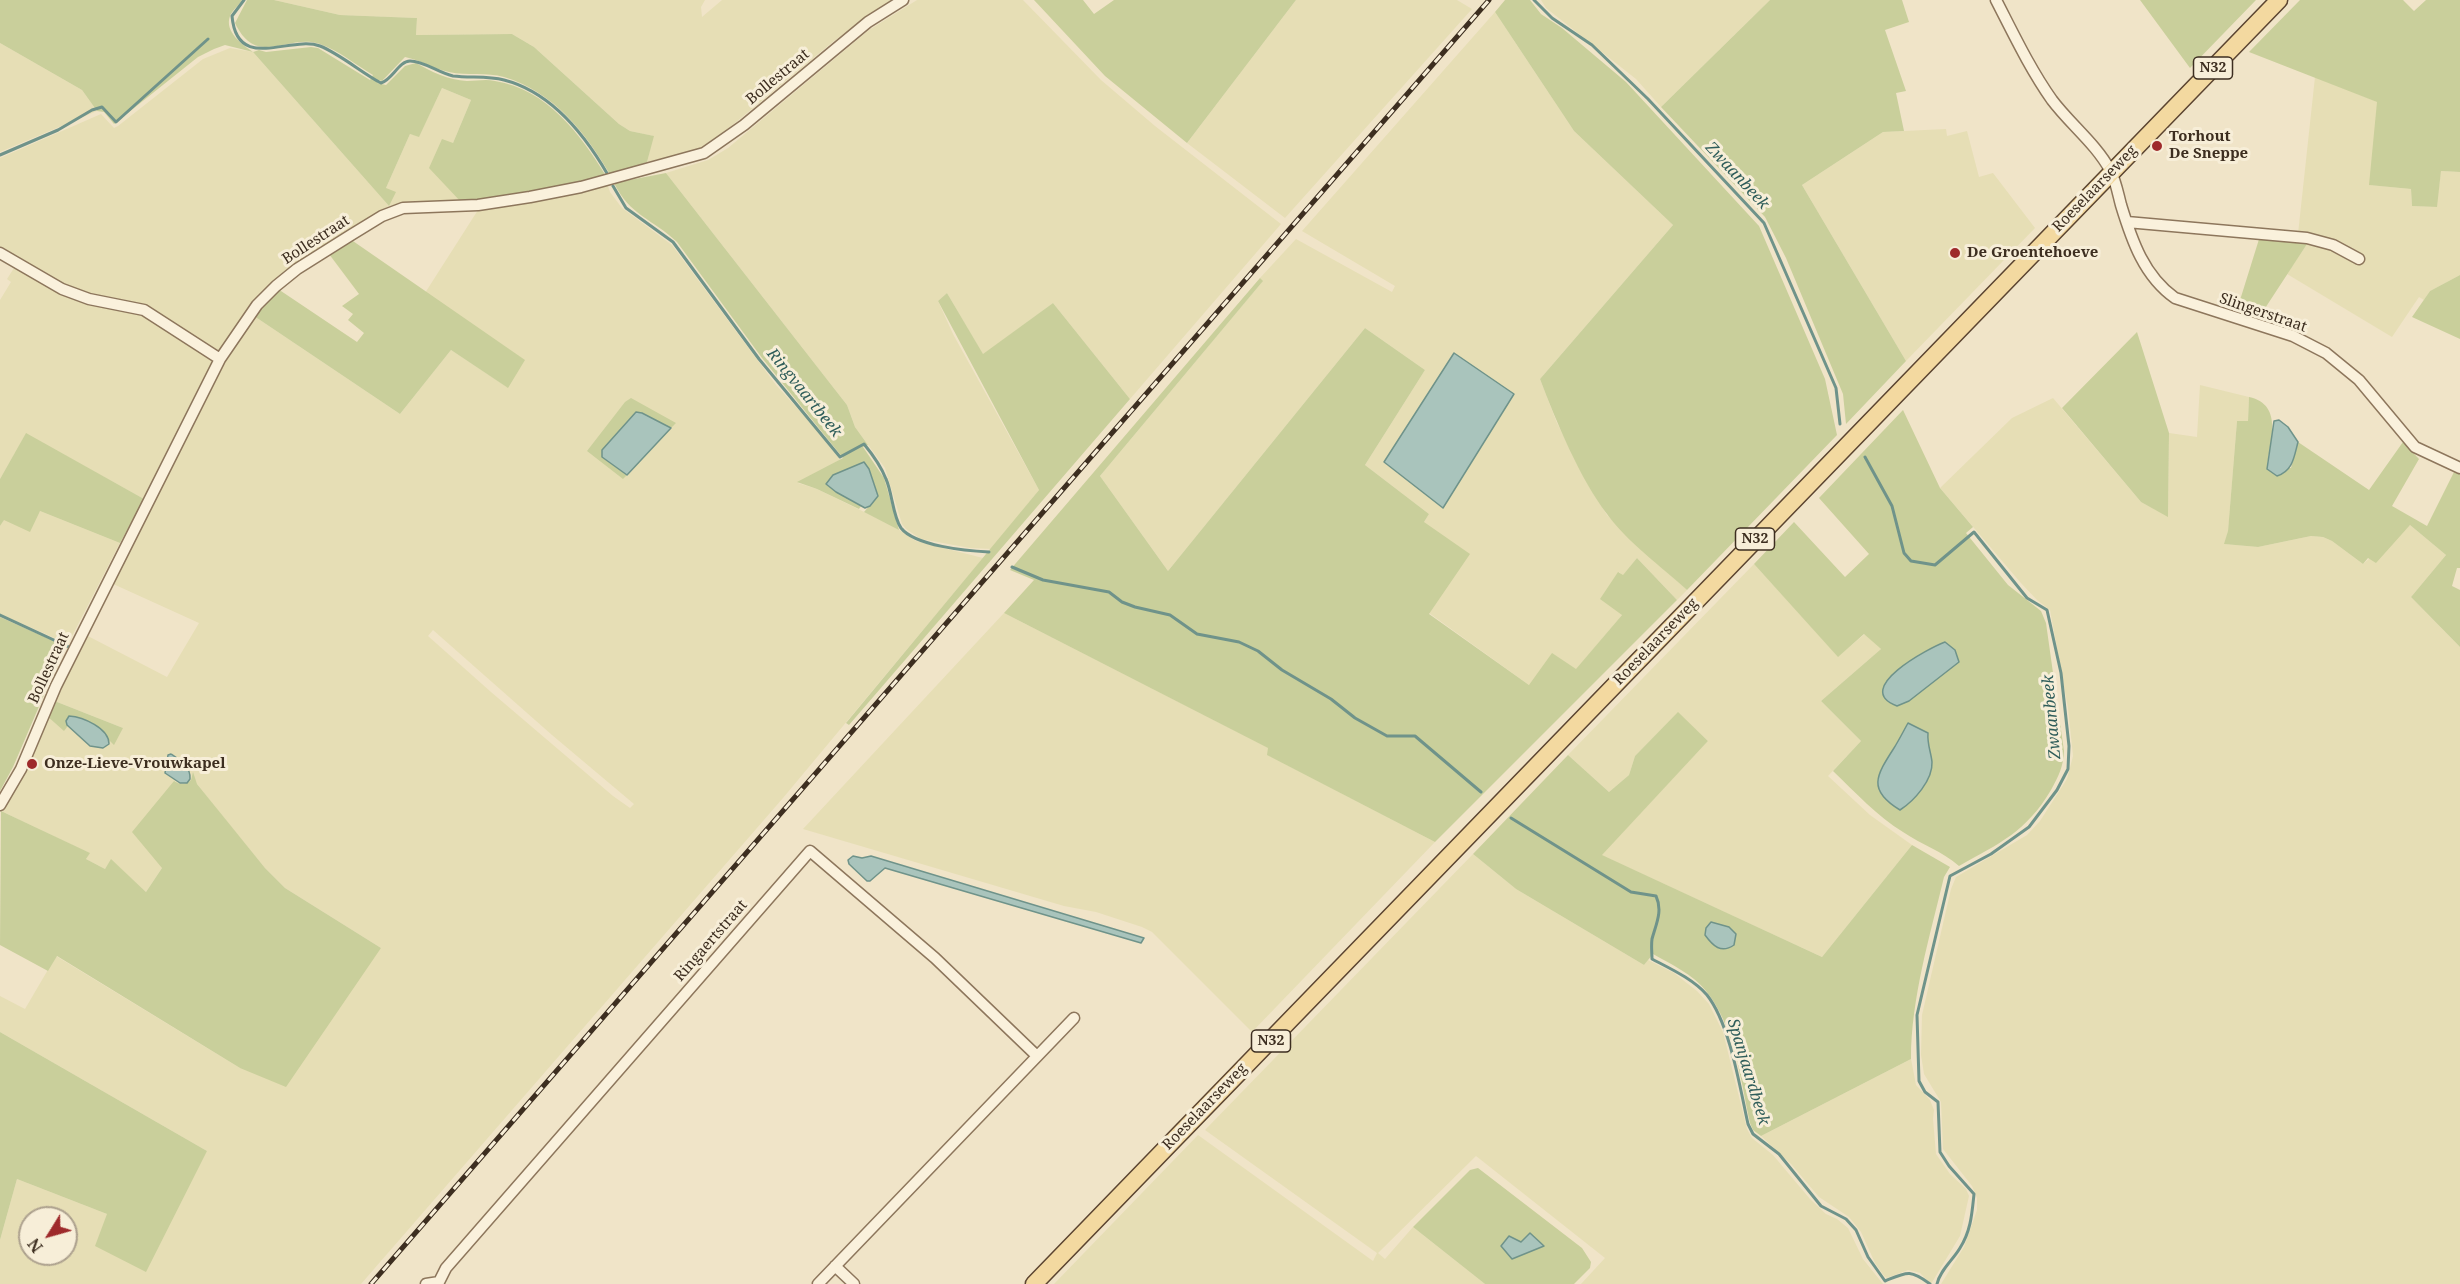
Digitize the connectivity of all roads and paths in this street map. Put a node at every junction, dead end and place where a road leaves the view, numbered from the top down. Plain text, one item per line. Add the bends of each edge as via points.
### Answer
1 (903, 0) edge
2 (1996, 0) edge
3 (2279, 0) edge
4 (2112, 173) junction
5 (2127, 222) junction
6 (0, 253) edge
7 (2359, 259) dead end
8 (220, 359) junction
9 (2460, 468) edge
10 (0, 805) edge
11 (1074, 1018) dead end
12 (1037, 1056) junction
13 (835, 1266) junction
14 (440, 1283) edge
15 (426, 1284) edge
16 (818, 1284) edge
17 (854, 1284) edge
18 (1034, 1284) edge

1 - 8 street, Bollestraat via 868,22 744,125 704,153 571,189 478,205 403,208 382,216 276,285 257,305
2 - 4 street, Slingerstraat via 2052,100
3 - 4 main road, Roeselaarseweg / N32
4 - 5 street, Slingerstraat
4 - 18 main road, Roeselaarseweg / N32
5 - 7 street via 2307,238 2333,245
5 - 9 street, Slingerstraat via 2151,276 2169,294 2293,336 2326,353 2359,380 2415,447
6 - 8 street via 62,289 144,310
8 - 10 street, Bollestraat
11 - 12 street
12 - 13 street
12 - 14 street, Ringaertstraat via 935,958 810,851 446,1268
13 - 16 street
13 - 17 street
14 - 15 street

